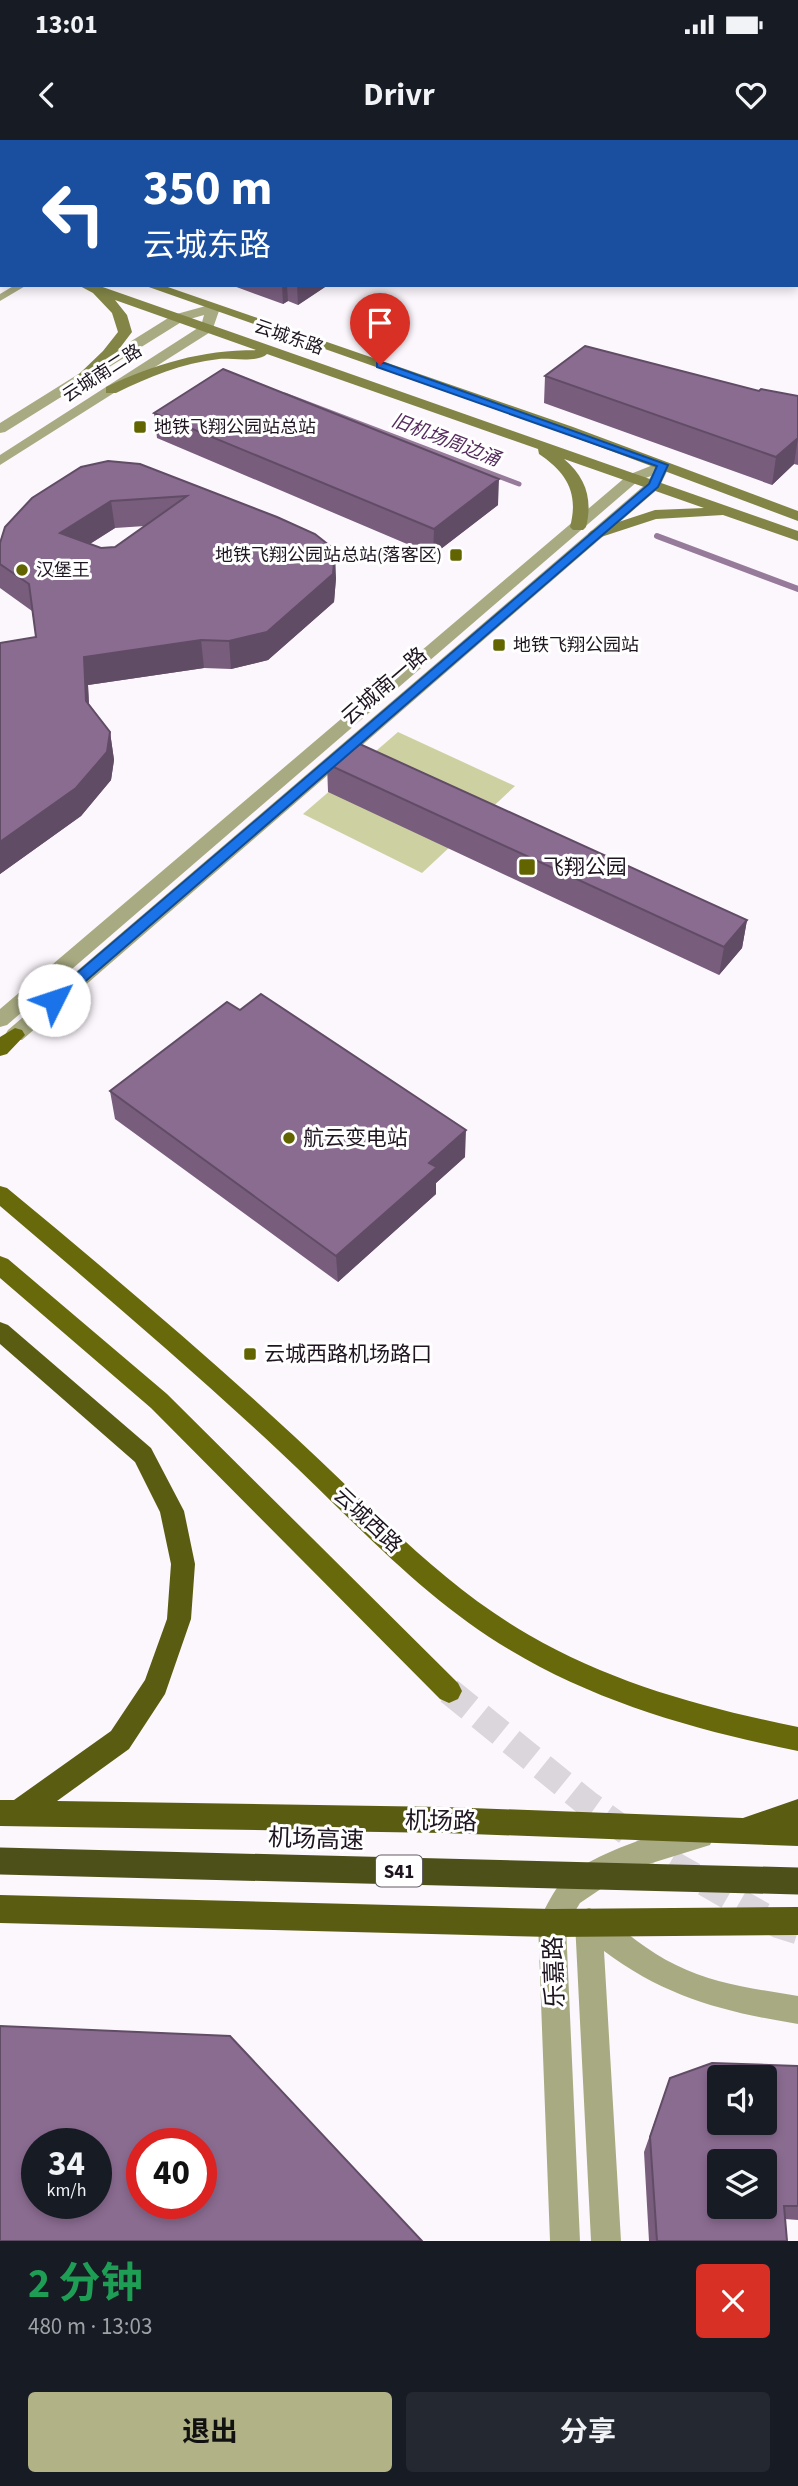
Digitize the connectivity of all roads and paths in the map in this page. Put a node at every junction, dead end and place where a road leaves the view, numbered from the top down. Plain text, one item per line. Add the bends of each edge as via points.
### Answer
1 (19, 287) edge
2 (88, 287) edge
3 (155, 287) edge
4 (0, 298) edge
5 (214, 308) junction
6 (178, 318) junction
7 (207, 328) junction
8 (279, 354) junction
9 (82, 379) junction
10 (111, 390) junction
11 (49, 398) junction
12 (78, 411) junction
13 (0, 429) edge
14 (568, 430) junction
15 (517, 438) junction
16 (550, 448) junction
17 (0, 461) edge
18 (663, 465) junction
19 (633, 478) junction
20 (654, 485) junction
21 (733, 512) junction
22 (798, 516) edge
23 (578, 527) junction
24 (596, 534) junction
25 (798, 536) edge
26 (0, 1020) edge
27 (15, 1035) joint
28 (0, 1049) edge
29 (0, 1194) edge
30 (0, 1265) edge
31 (0, 1331) edge
32 (449, 1691) tunnel mouth
33 (798, 1739) edge
34 (798, 1812) edge
35 (9, 1813) edge
36 (741, 1830) junction
37 (798, 1833) edge
38 (0, 1861) edge
39 (798, 1881) edge
40 (0, 1909) edge
41 (798, 1921) edge
42 (589, 1922) junction
43 (552, 1923) junction
44 (798, 2010) edge
45 (565, 2241) edge
46 (606, 2241) edge

1 - 4 street
2 - 6 main road, 云城东路
2 - 9 main road via 116,308 125,332
3 - 5 main road, 云城东路
5 - 6 street, 云城南二路
5 - 7 street
5 - 14 main road, 云城东路
6 - 7 main road, 云城东路
6 - 9 street, 云城南二路
7 - 8 main road, 云城东路
7 - 10 street, 云城南二路
8 - 10 main road via 189,358
8 - 15 main road, 云城东路
9 - 11 street, 云城南二路
10 - 12 street, 云城南二路
11 - 12 street via 76,399
11 - 13 street, 云城南二路
12 - 17 street, 云城南二路
14 - 16 main road via 574,443
14 - 18 main road, 云城东路
15 - 16 main road, 云城东路
15 - 23 main road via 548,453 578,483 584,503
16 - 19 main road, 云城东路
18 - 19 street
18 - 20 street, 云城南一路
18 - 22 main road, 云城东路
19 - 20 main road, 云城东路
19 - 23 street
20 - 21 main road, 云城东路
20 - 24 street, 云城南一路
21 - 24 main road via 655,515
21 - 25 main road, 云城东路
23 - 26 street, 云城南一路
24 - 27 street, 云城南一路
27 - 28 main road
29 - 33 main road, 云城西路 via 164,1331 445,1593 567,1667 662,1705 730,1726
30 - 32 main road via 159,1401
31 - 35 highway via 143,1455 172,1511 183,1564 179,1619 156,1686 120,1740
34 - 36 highway
35 - 36 highway, 机场路
36 - 37 highway, 机场路
36 - 43 street, 乐嘉路 via 680,1840 635,1854 570,1894
38 - 39 highway, 机场高速 / S41, bridge
40 - 43 highway
41 - 42 highway
42 - 43 highway
42 - 44 street via 664,1975 707,1991
42 - 46 street, 乐嘉路
43 - 45 street, 乐嘉路

